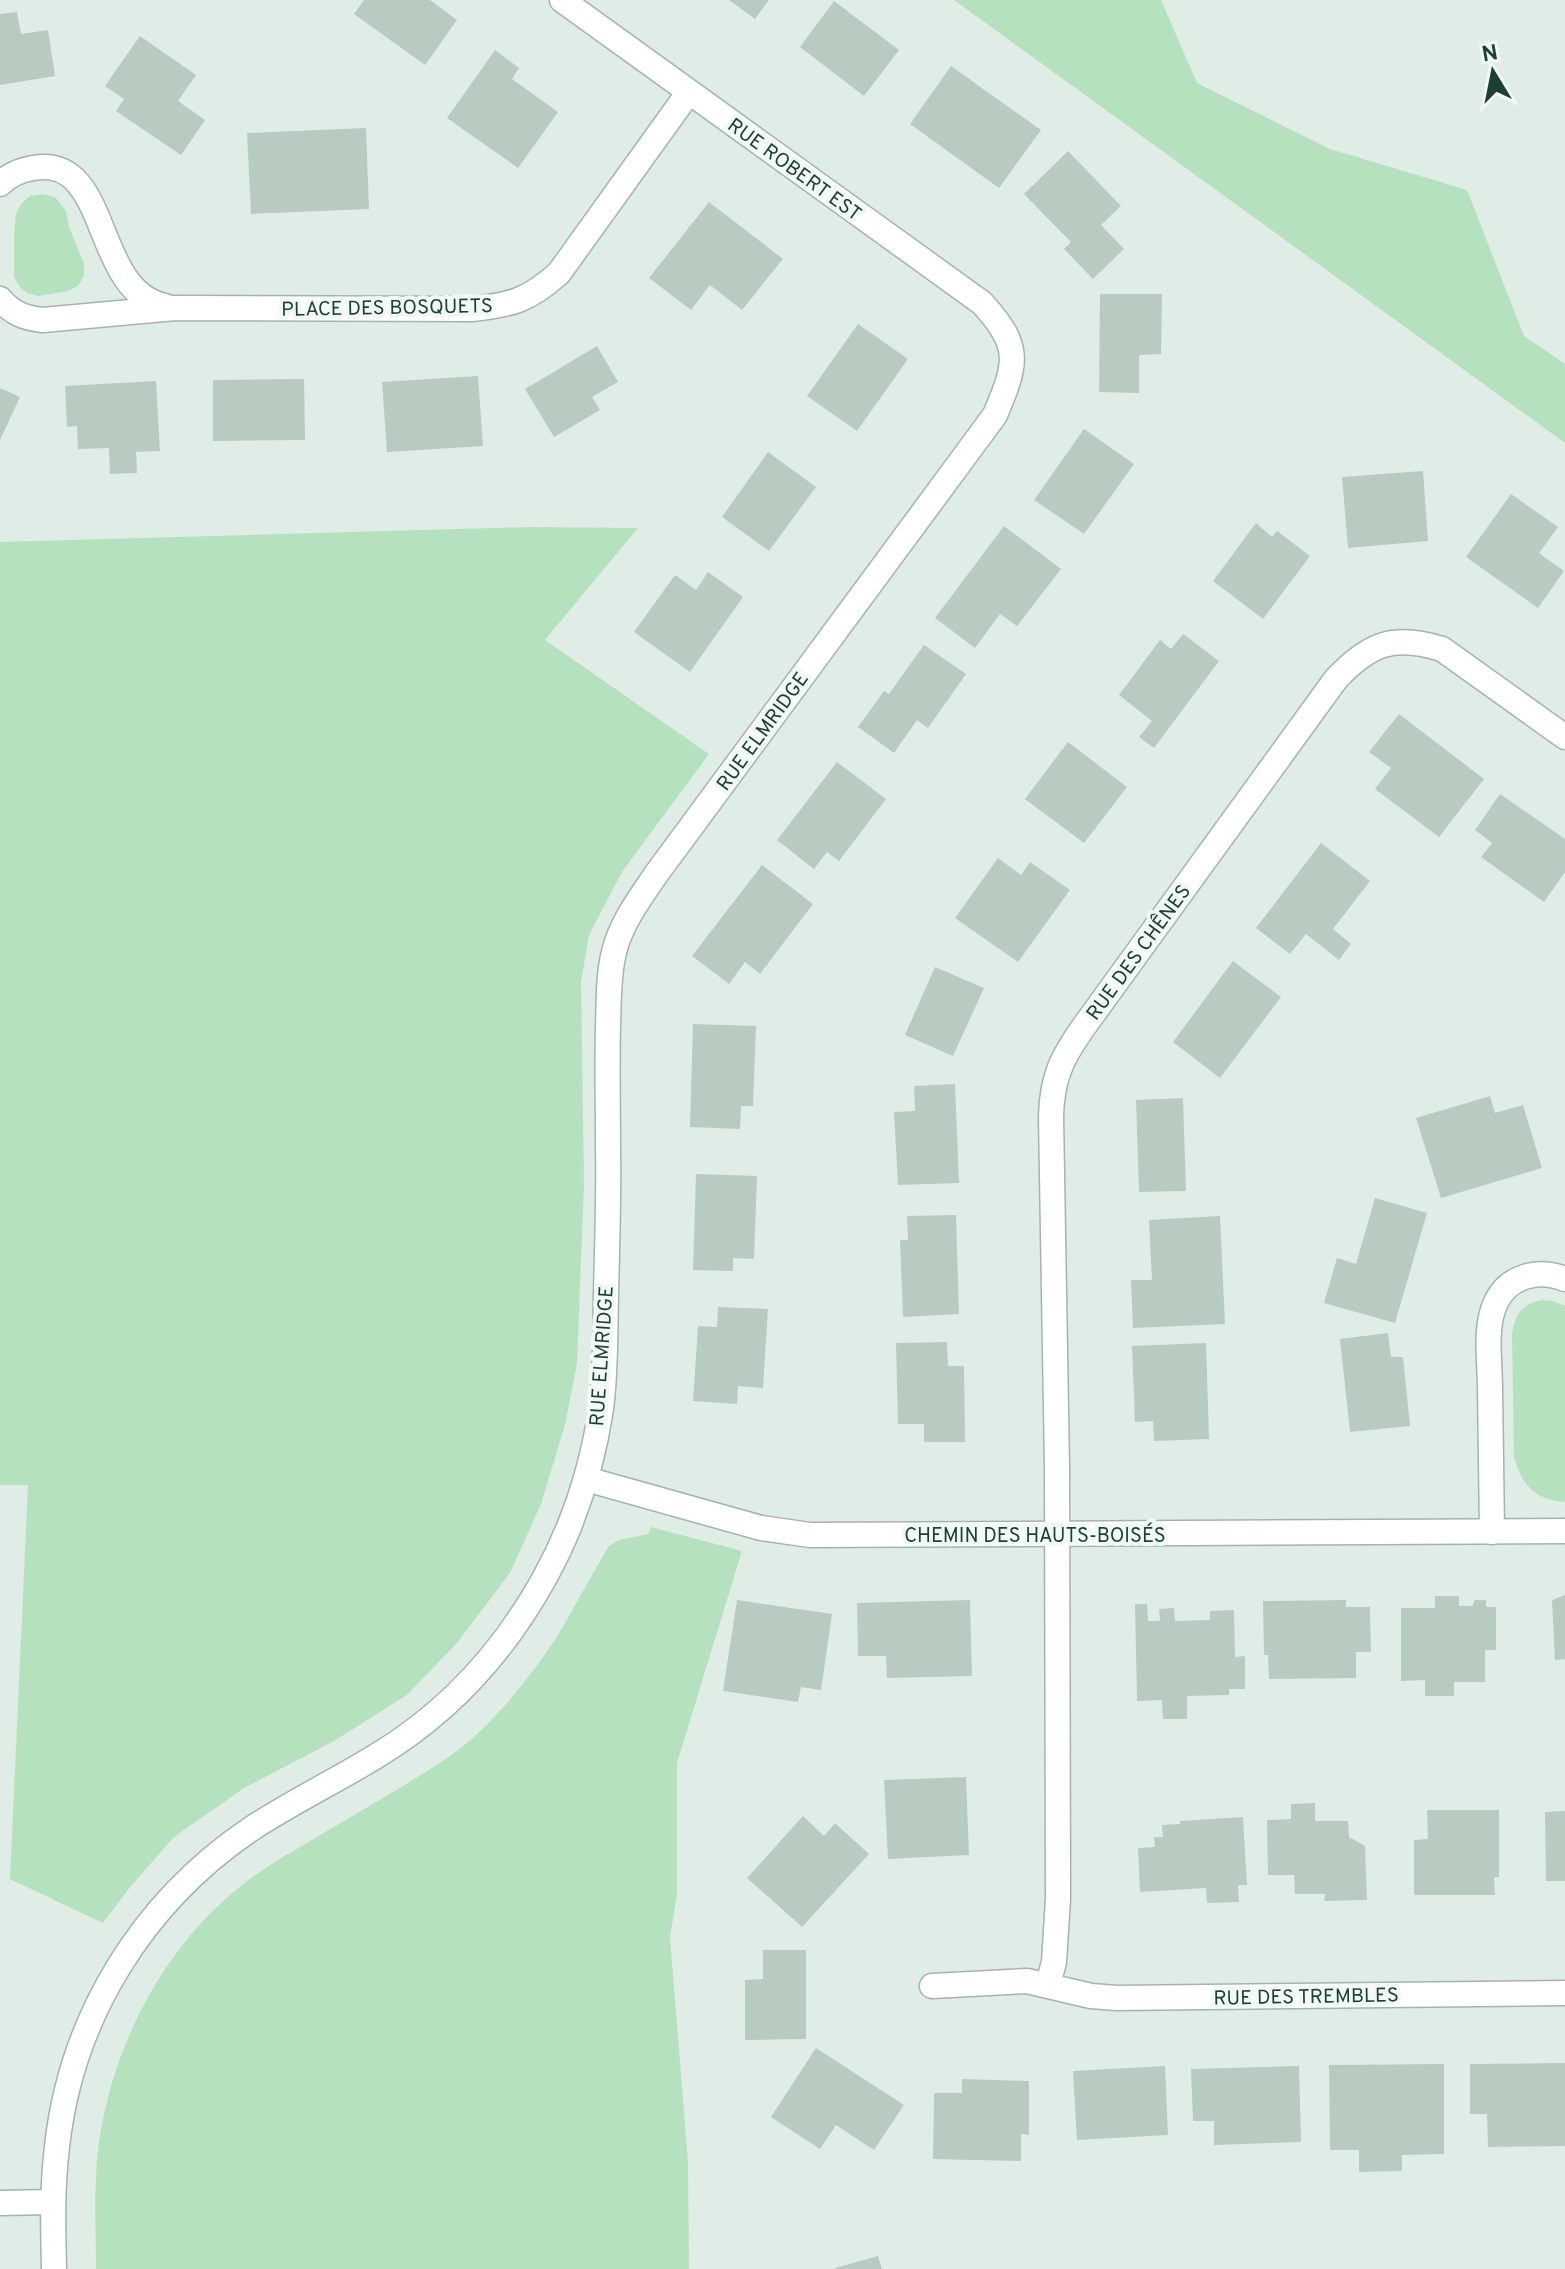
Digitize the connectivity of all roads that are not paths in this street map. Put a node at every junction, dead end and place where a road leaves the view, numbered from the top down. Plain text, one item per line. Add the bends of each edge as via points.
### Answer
1 (562, 0) edge
2 (689, 92) junction
3 (0, 184) edge
4 (0, 299) edge
5 (175, 308) junction
6 (1012, 350) joint
7 (1565, 737) edge
8 (1565, 1279) edge
9 (586, 1479) junction
10 (1565, 1531) edge
11 (1492, 1532) junction
12 (1056, 1534) junction
13 (1048, 1984) junction
14 (932, 1986) dead end
15 (1565, 1993) edge
16 (53, 2202) junction
17 (0, 2203) edge
18 (54, 2269) edge

1 - 2 street, RUE ROBERT EST
2 - 5 street, PLACE DES BOSQUETS via 559,273 518,301 472,309
2 - 6 street, RUE ROBERT EST via 982,303 999,322
3 - 5 street, PLACE DES BOSQUETS via 25,169 60,168 86,192 126,281 141,297
4 - 5 street, PLACE DES BOSQUETS via 24,318 43,320
6 - 9 street, RUE ELMRIDGE via 1011,375 995,415 657,873 615,949 609,1006 603,1380
7 - 12 street, RUE DES CHÊNES via 1442,649 1418,642 1373,648 1336,679 1065,1054 1051,1096
8 - 11 street via 1543,1273 1520,1278 1495,1304 1490,1337
9 - 12 street, CHEMIN DES HAUTS-BOISÉS via 786,1533
9 - 16 street, RUE ELMRIDGE via 545,1577 510,1633 454,1699 377,1756 251,1829 192,1875 144,1927 104,1989 76,2058 57,2142
10 - 11 street, CHEMIN DES HAUTS-BOISÉS
11 - 12 street, CHEMIN DES HAUTS-BOISÉS
12 - 13 street via 1058,1899
13 - 14 street, RUE DES TREMBLES
13 - 15 street, RUE DES TREMBLES via 1117,1998
16 - 17 street
16 - 18 street, RUE ELMRIDGE

